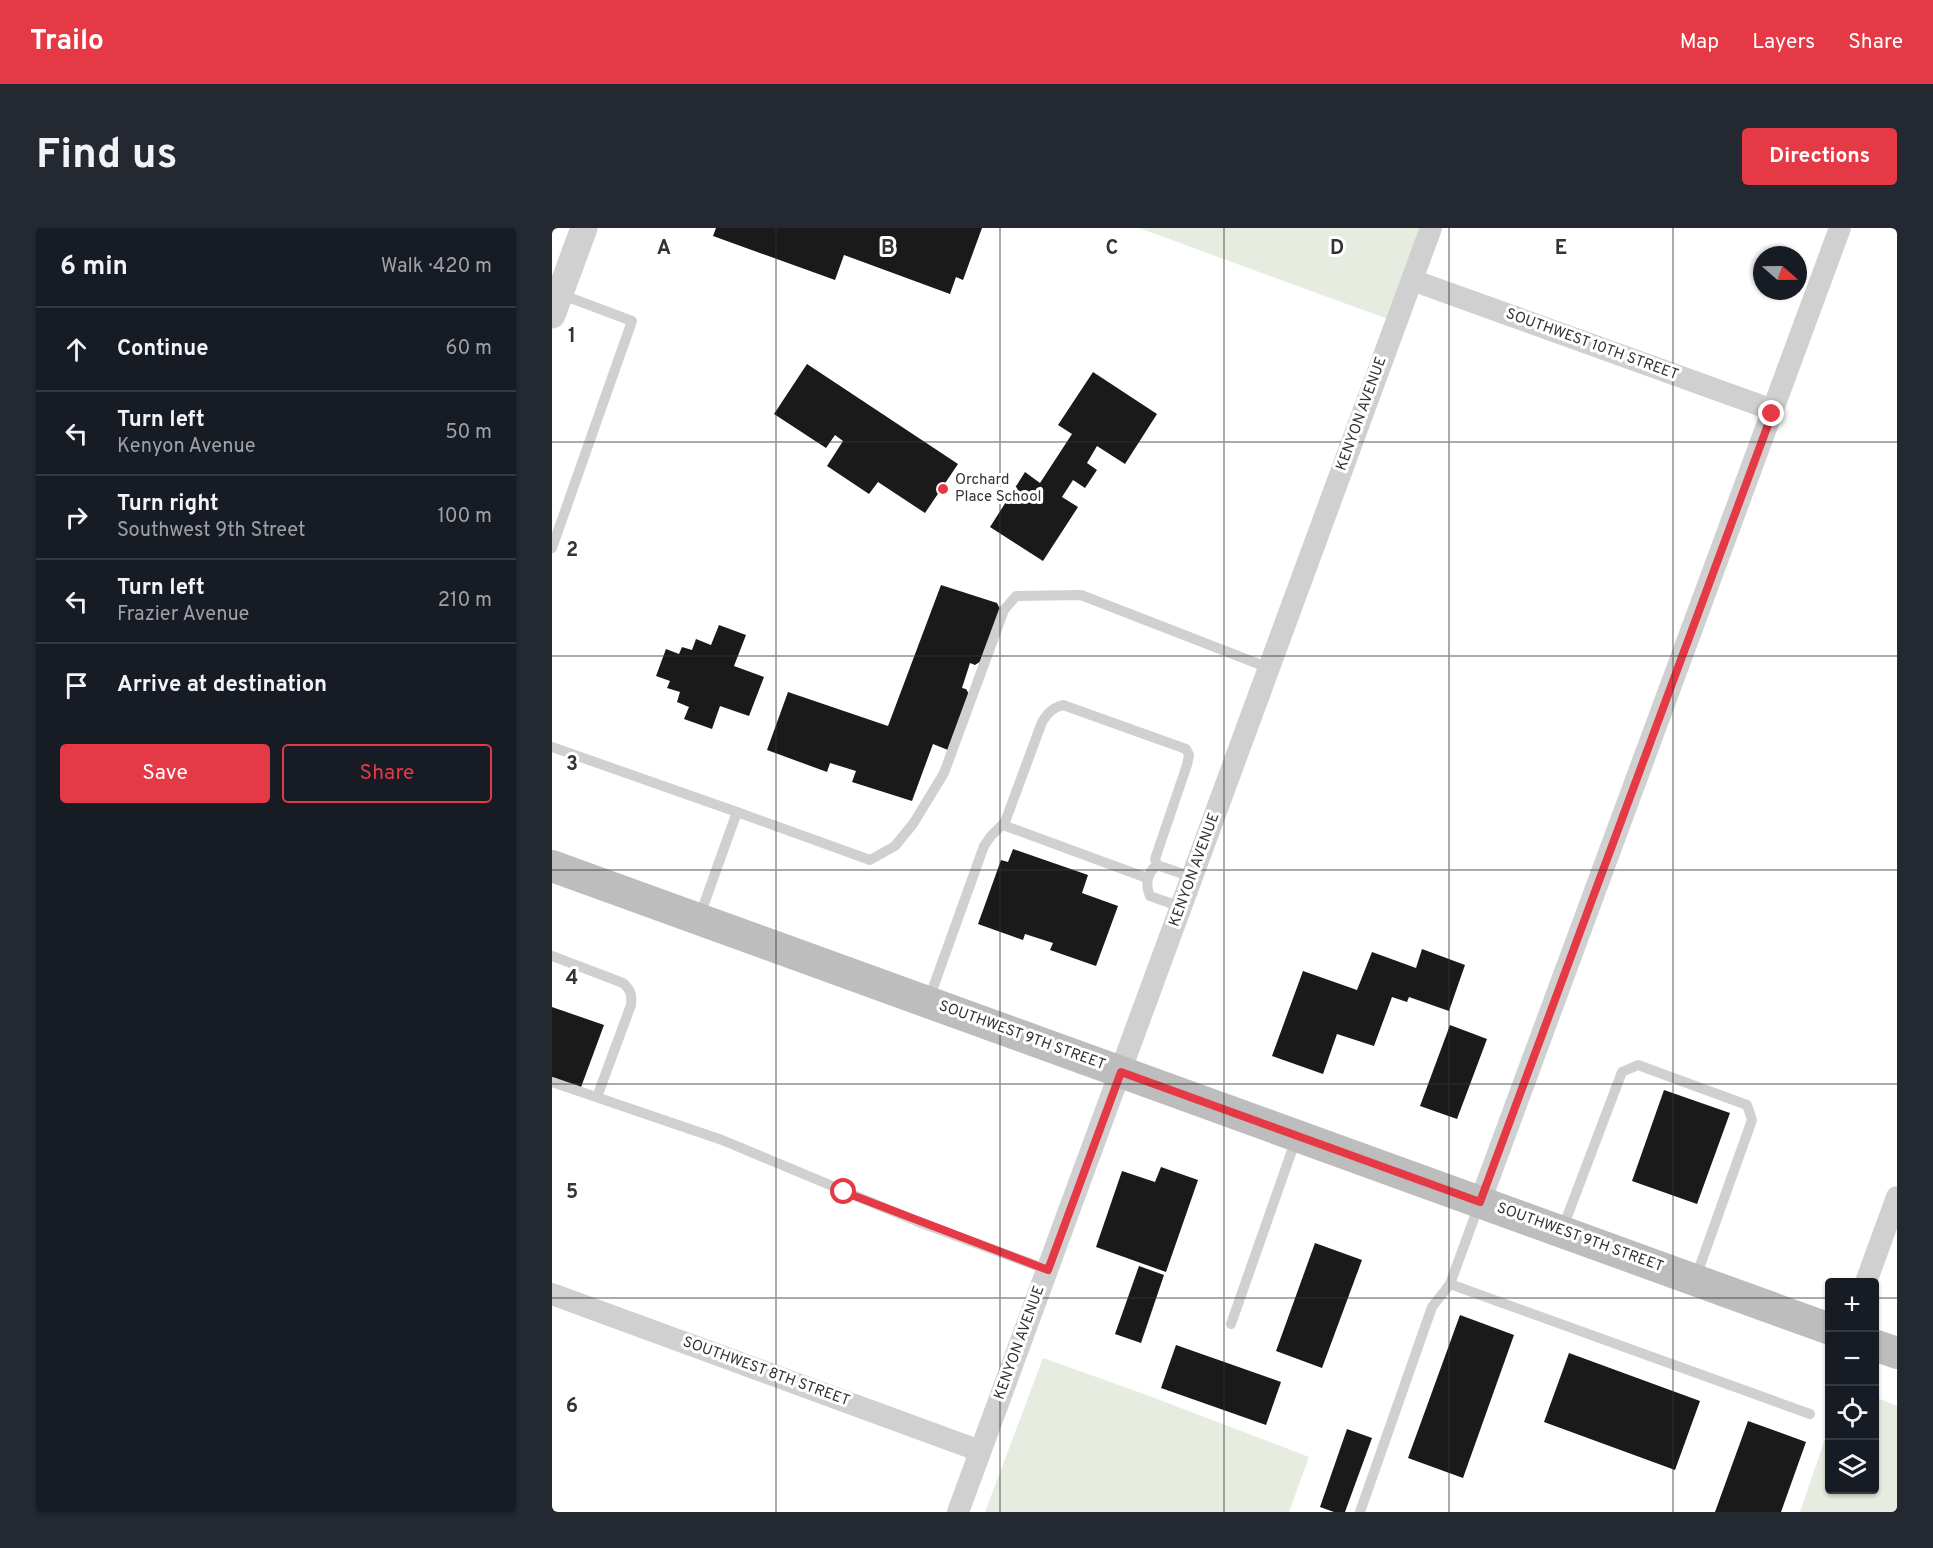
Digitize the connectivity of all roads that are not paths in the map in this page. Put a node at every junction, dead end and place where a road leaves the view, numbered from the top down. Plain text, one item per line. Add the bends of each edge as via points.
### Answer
1 (584, 228) edge
2 (1431, 228) edge
3 (1840, 228) edge
4 (1412, 280) junction
5 (556, 305) edge
6 (1773, 410) junction
7 (552, 548) edge
8 (1269, 668) junction
9 (552, 747) edge
10 (737, 812) junction
11 (1003, 825) junction
12 (1158, 865) junction
13 (552, 866) edge
14 (1192, 877) junction
15 (1147, 878) junction
16 (1181, 907) junction
17 (699, 919) junction
18 (552, 956) edge
19 (927, 1002) junction
20 (1121, 1072) junction
21 (552, 1082) edge
22 (597, 1098) junction
23 (1297, 1136) junction
24 (1897, 1197) edge
25 (1480, 1202) junction
26 (1561, 1231) junction
27 (1048, 1270) junction
28 (1867, 1278) edge
29 (1695, 1280) junction
30 (1450, 1284) junction
31 (552, 1294) edge
32 (1231, 1324) dead end
33 (1825, 1327) edge
34 (1810, 1414) dead end
35 (980, 1451) junction
36 (958, 1512) edge
37 (1360, 1512) edge

1 - 5 street
2 - 4 street, KENYON AVENUE
3 - 6 street
4 - 6 street, SOUTHWEST 10TH STREET
4 - 8 street, KENYON AVENUE
5 - 7 lane via 633,321
6 - 25 street
8 - 10 lane via 1081,595 1016,596 1004,610 944,773 895,846 870,860
8 - 14 street, KENYON AVENUE
9 - 10 lane
10 - 17 lane
11 - 12 lane via 1042,723 1048,713 1063,705 1186,749 1187,765 1155,859
11 - 15 lane
11 - 19 lane via 984,846
12 - 14 lane
12 - 15 lane
13 - 17 main road, SOUTHWEST 9TH STREET
14 - 16 street, KENYON AVENUE
15 - 16 lane via 1150,896
16 - 20 street, KENYON AVENUE
17 - 19 main road, SOUTHWEST 9TH STREET
18 - 22 lane via 630,988 631,1005
19 - 20 main road, SOUTHWEST 9TH STREET
20 - 23 main road, SOUTHWEST 9TH STREET
20 - 27 street, KENYON AVENUE
21 - 22 lane
22 - 27 lane via 722,1140 906,1217
23 - 25 main road, SOUTHWEST 9TH STREET
23 - 32 lane
24 - 28 street
25 - 26 main road, SOUTHWEST 9TH STREET
25 - 30 lane
26 - 29 main road, SOUTHWEST 9TH STREET
26 - 29 lane via 1622,1072 1638,1065 1747,1105 1752,1120
27 - 35 street, KENYON AVENUE
29 - 33 main road, SOUTHWEST 9TH STREET
30 - 34 lane
30 - 37 lane via 1432,1307
31 - 35 street, SOUTHWEST 8TH STREET
35 - 36 street, KENYON AVENUE

